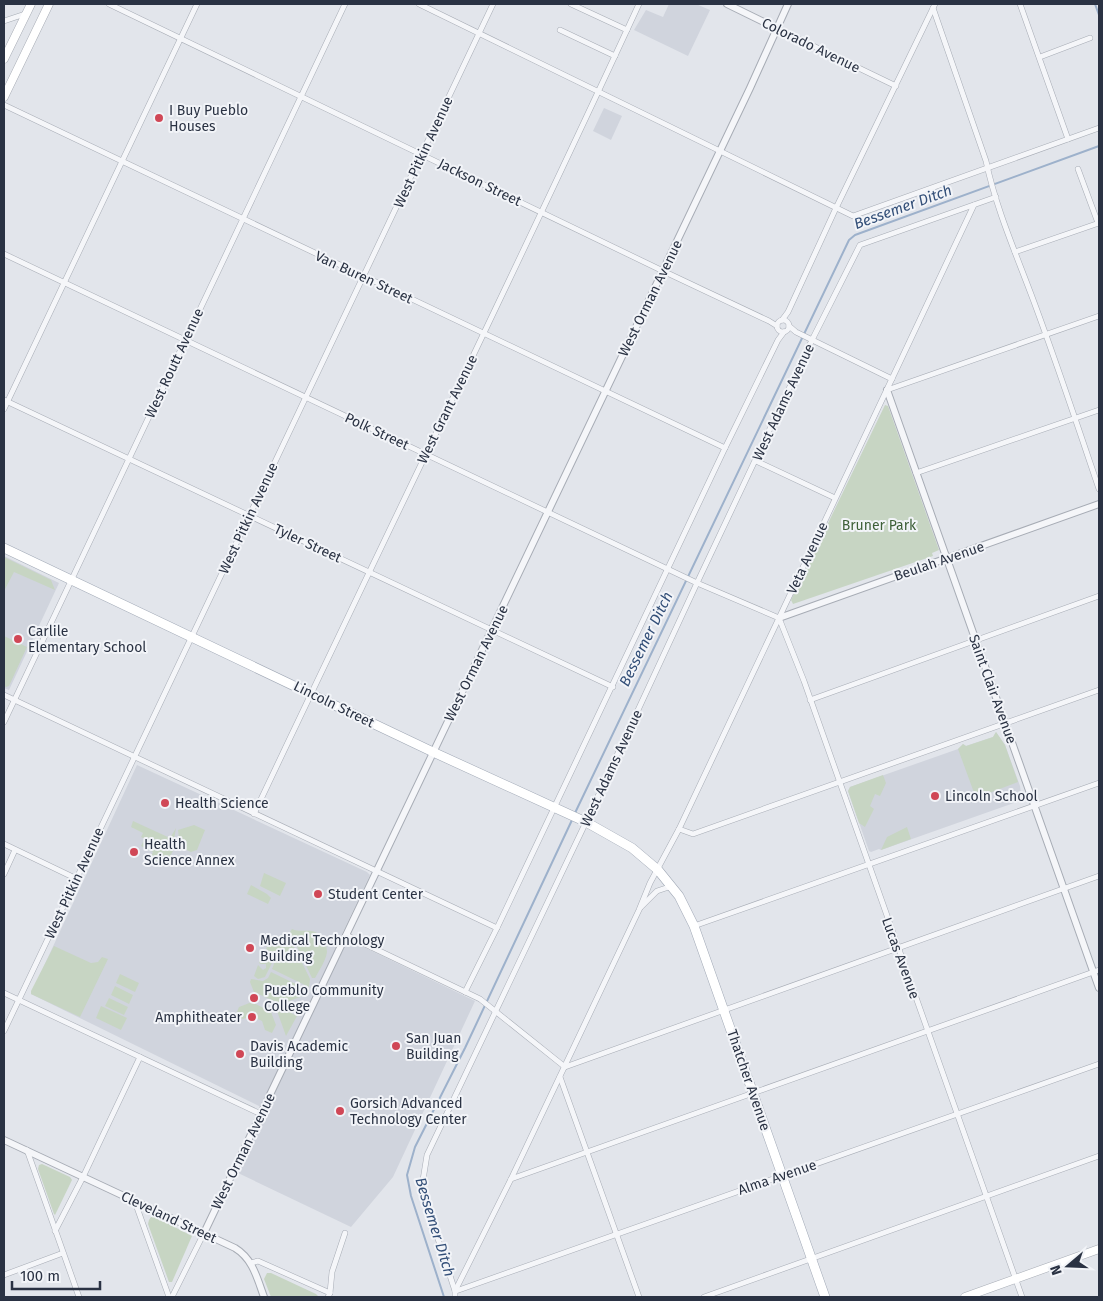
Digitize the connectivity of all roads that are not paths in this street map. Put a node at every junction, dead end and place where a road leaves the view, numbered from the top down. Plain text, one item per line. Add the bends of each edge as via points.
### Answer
1 (30, 4) edge
2 (49, 4) edge
3 (109, 4) edge
4 (197, 4) edge
5 (344, 4) edge
6 (419, 4) edge
7 (493, 4) edge
8 (571, 4) edge
9 (639, 4) edge
10 (727, 4) edge
11 (788, 4) edge
12 (1020, 4) edge
13 (935, 5) edge
14 (25, 14) junction
15 (4, 21) edge
16 (776, 28) junction
17 (560, 30) dead end
18 (627, 30) junction
19 (479, 33) junction
20 (181, 38) junction
21 (1090, 38) dead end
22 (615, 56) junction
23 (1040, 57) junction
24 (4, 59) edge
25 (896, 86) junction
26 (598, 92) junction
27 (301, 96) junction
28 (4, 98) edge
29 (4, 105) edge
30 (1099, 128) edge
31 (1068, 139) junction
32 (720, 151) junction
33 (422, 154) junction
34 (122, 162) junction
35 (988, 168) junction
36 (1078, 169) dead end
37 (996, 197) junction
38 (974, 205) junction
39 (836, 208) junction
40 (542, 212) junction
41 (242, 218) junction
42 (1098, 223) edge
43 (1015, 252) junction
44 (4, 254) edge
45 (663, 271) junction
46 (363, 276) junction
47 (65, 283) junction
48 (1099, 316) edge
49 (783, 326) junction
50 (483, 333) junction
51 (1046, 336) junction
52 (810, 338) junction
53 (185, 340) junction
54 (892, 379) junction
55 (887, 390) junction
56 (605, 391) junction
57 (306, 397) junction
58 (5, 401) edge
59 (4, 409) edge
60 (1099, 410) edge
61 (1075, 419) junction
62 (725, 448) junction
63 (425, 454) junction
64 (128, 459) junction
65 (756, 461) junction
66 (916, 473) junction
67 (1099, 490) edge
68 (835, 498) junction
69 (1099, 504) edge
70 (548, 512) junction
71 (249, 516) junction
72 (4, 548) edge
73 (946, 557) junction
74 (668, 569) junction
75 (370, 572) junction
76 (71, 580) junction
77 (697, 583) junction
78 (1099, 596) edge
79 (779, 618) junction
80 (492, 630) junction
81 (192, 636) junction
82 (976, 640) junction
83 (612, 687) junction
84 (1099, 690) edge
85 (311, 693) junction
86 (4, 696) edge
87 (14, 700) junction
88 (810, 700) junction
89 (4, 722) edge
90 (1005, 724) junction
91 (433, 752) junction
92 (134, 757) junction
93 (839, 782) junction
94 (1099, 784) edge
95 (1035, 806) junction
96 (557, 809) junction
97 (254, 814) junction
98 (582, 820) junction
99 (678, 829) junction
100 (4, 844) edge
101 (15, 850) junction
102 (868, 865) junction
103 (658, 870) junction
104 (376, 872) junction
105 (4, 874) edge
106 (1099, 876) edge
107 (77, 878) junction
108 (672, 886) junction
109 (1064, 889) junction
110 (639, 910) junction
111 (694, 926) junction
112 (498, 928) junction
113 (346, 935) junction
114 (898, 948) junction
115 (1096, 971) edge
116 (1099, 988) edge
117 (465, 992) junction
118 (4, 993) edge
119 (19, 1000) junction
120 (724, 1010) junction
121 (495, 1012) junction
122 (927, 1030) junction
123 (4, 1032) edge
124 (140, 1057) junction
125 (1099, 1064) edge
126 (565, 1067) junction
127 (560, 1077) junction
128 (754, 1093) junction
129 (261, 1114) junction
130 (957, 1114) junction
131 (4, 1140) edge
132 (26, 1150) junction
133 (587, 1152) junction
134 (1099, 1156) edge
135 (782, 1176) junction
136 (83, 1177) junction
137 (511, 1180) junction
138 (986, 1196) junction
139 (135, 1202) junction
140 (55, 1231) junction
141 (204, 1233) junction
142 (345, 1233) dead end
143 (616, 1234) junction
144 (1099, 1249) edge
145 (63, 1254) junction
146 (812, 1259) junction
147 (251, 1263) junction
148 (4, 1275) edge
149 (1015, 1279) junction
150 (455, 1294) edge
151 (329, 1295) edge
152 (79, 1297) edge
153 (170, 1297) edge
154 (264, 1297) edge
155 (639, 1297) edge
156 (704, 1297) edge
157 (825, 1297) edge
158 (965, 1297) edge
159 (1022, 1297) edge

1 - 14 main road
2 - 28 main road
3 - 20 street, Jackson Street
4 - 20 street
5 - 27 street, West Routt Avenue
6 - 19 street
7 - 19 street, West Pitkin Avenue
8 - 18 street
9 - 18 street, West Grant Avenue
10 - 16 street, Colorado Avenue
11 - 16 street, West Orman Avenue
12 - 23 street
13 - 25 street
13 - 35 street
14 - 15 street
14 - 24 main road
16 - 25 street, Colorado Avenue
16 - 32 street, West Orman Avenue
17 - 22 street
18 - 22 street, West Grant Avenue
19 - 26 street
19 - 33 street, West Pitkin Avenue
20 - 27 street, Jackson Street
20 - 34 street
21 - 23 street
22 - 26 street, West Grant Avenue
23 - 31 street
25 - 39 street
26 - 32 street
26 - 40 street, West Grant Avenue
27 - 33 street, Jackson Street
27 - 41 street, West Routt Avenue
29 - 34 street, Van Buren Street
30 - 31 street
31 - 35 street
32 - 39 street
32 - 45 street, West Orman Avenue
33 - 40 street, Jackson Street
33 - 46 street, West Pitkin Avenue
34 - 41 street, Van Buren Street
34 - 47 street
35 - 37 street
35 - 39 street via 853,216
36 - 42 street
37 - 38 street
37 - 43 street
38 - 52 street, West Adams Avenue via 860,245
38 - 54 street, Veta Avenue
39 - 49 street
40 - 45 street, Jackson Street
40 - 50 street, West Grant Avenue
41 - 46 street, Van Buren Street
41 - 53 street, West Routt Avenue
42 - 43 street
43 - 51 street
44 - 47 street, Polk Street
45 - 49 street, Jackson Street
45 - 56 street, West Orman Avenue
46 - 50 street, Van Buren Street
46 - 57 street, West Pitkin Avenue
47 - 53 street, Polk Street
47 - 58 street
48 - 51 street
49 - 52 street, Jackson Street
49 - 62 street
50 - 56 street, Van Buren Street
50 - 63 street, West Grant Avenue
51 - 55 street
51 - 61 street
52 - 54 street, Jackson Street
52 - 65 street, West Adams Avenue
53 - 57 street, Polk Street
53 - 64 street, West Routt Avenue
54 - 55 street, Veta Avenue
55 - 66 street, Saint Clair Avenue
55 - 68 street, Veta Avenue
56 - 62 street, Van Buren Street
56 - 70 street, West Orman Avenue
57 - 63 street, Polk Street
57 - 71 street, West Pitkin Avenue
58 - 59 street
58 - 64 street, Tyler Street
60 - 61 street
61 - 66 street
61 - 67 street
62 - 74 street
63 - 70 street, Polk Street
63 - 75 street, West Grant Avenue
64 - 71 street, Tyler Street
64 - 76 street, West Routt Avenue
65 - 68 street
65 - 77 street, West Adams Avenue
66 - 73 street, Saint Clair Avenue
68 - 79 street, Veta Avenue
69 - 73 street, Beulah Avenue
70 - 74 street, Polk Street
70 - 80 street, West Orman Avenue
71 - 75 street, Tyler Street
71 - 81 street, West Pitkin Avenue
72 - 76 main road, Lincoln Street
73 - 79 street, Beulah Avenue
73 - 82 street, Saint Clair Avenue
74 - 77 street, Polk Street
74 - 83 street
75 - 80 street, Tyler Street
75 - 85 street, West Grant Avenue
76 - 81 main road, Lincoln Street
76 - 87 street, West Routt Avenue
77 - 79 street, Polk Street
77 - 98 street, West Adams Avenue
78 - 82 street
79 - 88 street, Lucas Avenue
79 - 99 street, Veta Avenue
80 - 83 street, Tyler Street
80 - 91 street, West Orman Avenue
81 - 85 main road, Lincoln Street
81 - 92 street, West Pitkin Avenue
82 - 88 street
82 - 90 street, Saint Clair Avenue
83 - 96 street
84 - 90 street
85 - 91 main road, Lincoln Street
85 - 97 street, West Grant Avenue
86 - 87 street
87 - 89 street, West Routt Avenue
87 - 92 street
88 - 93 street, Lucas Avenue
90 - 93 street
90 - 95 street, Saint Clair Avenue
91 - 96 main road, Lincoln Street
91 - 104 street, West Orman Avenue
92 - 97 street
92 - 107 street, West Pitkin Avenue
93 - 99 street via 693,834
93 - 102 street, Lucas Avenue
94 - 95 street
95 - 102 street
95 - 109 street, Saint Clair Avenue
96 - 98 main road, Lincoln Street
96 - 112 street
97 - 104 street
98 - 103 main road, Lincoln Street via 632,848
98 - 121 street, West Adams Avenue
99 - 103 street, Veta Avenue
100 - 101 street
101 - 105 street
101 - 107 street
102 - 111 street
102 - 114 street, Lucas Avenue
103 - 108 main road, Thatcher Avenue
103 - 110 street, Veta Avenue
104 - 112 street
104 - 113 street, West Orman Avenue
106 - 109 street
107 - 119 street, West Pitkin Avenue
108 - 110 street, Veta Avenue via 657,891
108 - 111 main road, Thatcher Avenue
109 - 114 street
109 - 115 street, Saint Clair Avenue
110 - 126 street, Veta Avenue
111 - 120 main road, Thatcher Avenue
112 - 117 street
113 - 117 street
113 - 129 street, West Orman Avenue
114 - 120 street
114 - 122 street, Lucas Avenue
115 - 116 street, Saint Clair Avenue
115 - 122 street
117 - 121 street
118 - 119 street
119 - 123 street, West Pitkin Avenue
119 - 124 street
120 - 126 street
120 - 128 main road, Thatcher Avenue
121 - 126 street
121 - 150 street, West Adams Avenue via 427,1155 425,1199
122 - 128 street
122 - 130 street, Lucas Avenue
124 - 129 street
124 - 136 street
125 - 130 street, Alma Avenue
126 - 127 street, Veta Avenue
127 - 133 street
127 - 137 street, Veta Avenue
128 - 133 street
128 - 135 main road, Thatcher Avenue
129 - 141 street, West Orman Avenue
130 - 135 street, Alma Avenue
130 - 138 street, Lucas Avenue
131 - 132 street, Cleveland Street
132 - 136 street, Cleveland Street
132 - 140 street
133 - 137 street
133 - 143 street
134 - 138 street
135 - 143 street, Alma Avenue
135 - 146 main road, Thatcher Avenue
136 - 139 street, Cleveland Street
136 - 140 street
137 - 150 street, Veta Avenue
138 - 146 street
138 - 149 street, Lucas Avenue
139 - 141 street, Cleveland Street
139 - 153 street
140 - 145 street
141 - 147 street, Cleveland Street via 241,1252
141 - 153 street, West Orman Avenue
142 - 151 street via 332,1272
143 - 150 street, Alma Avenue
143 - 155 street
144 - 149 main road
145 - 148 street
145 - 152 street
146 - 156 street
146 - 157 main road, Thatcher Avenue
147 - 151 street, Cleveland Street via 258,1261
147 - 154 street
149 - 158 main road
149 - 159 street, Lucas Avenue

